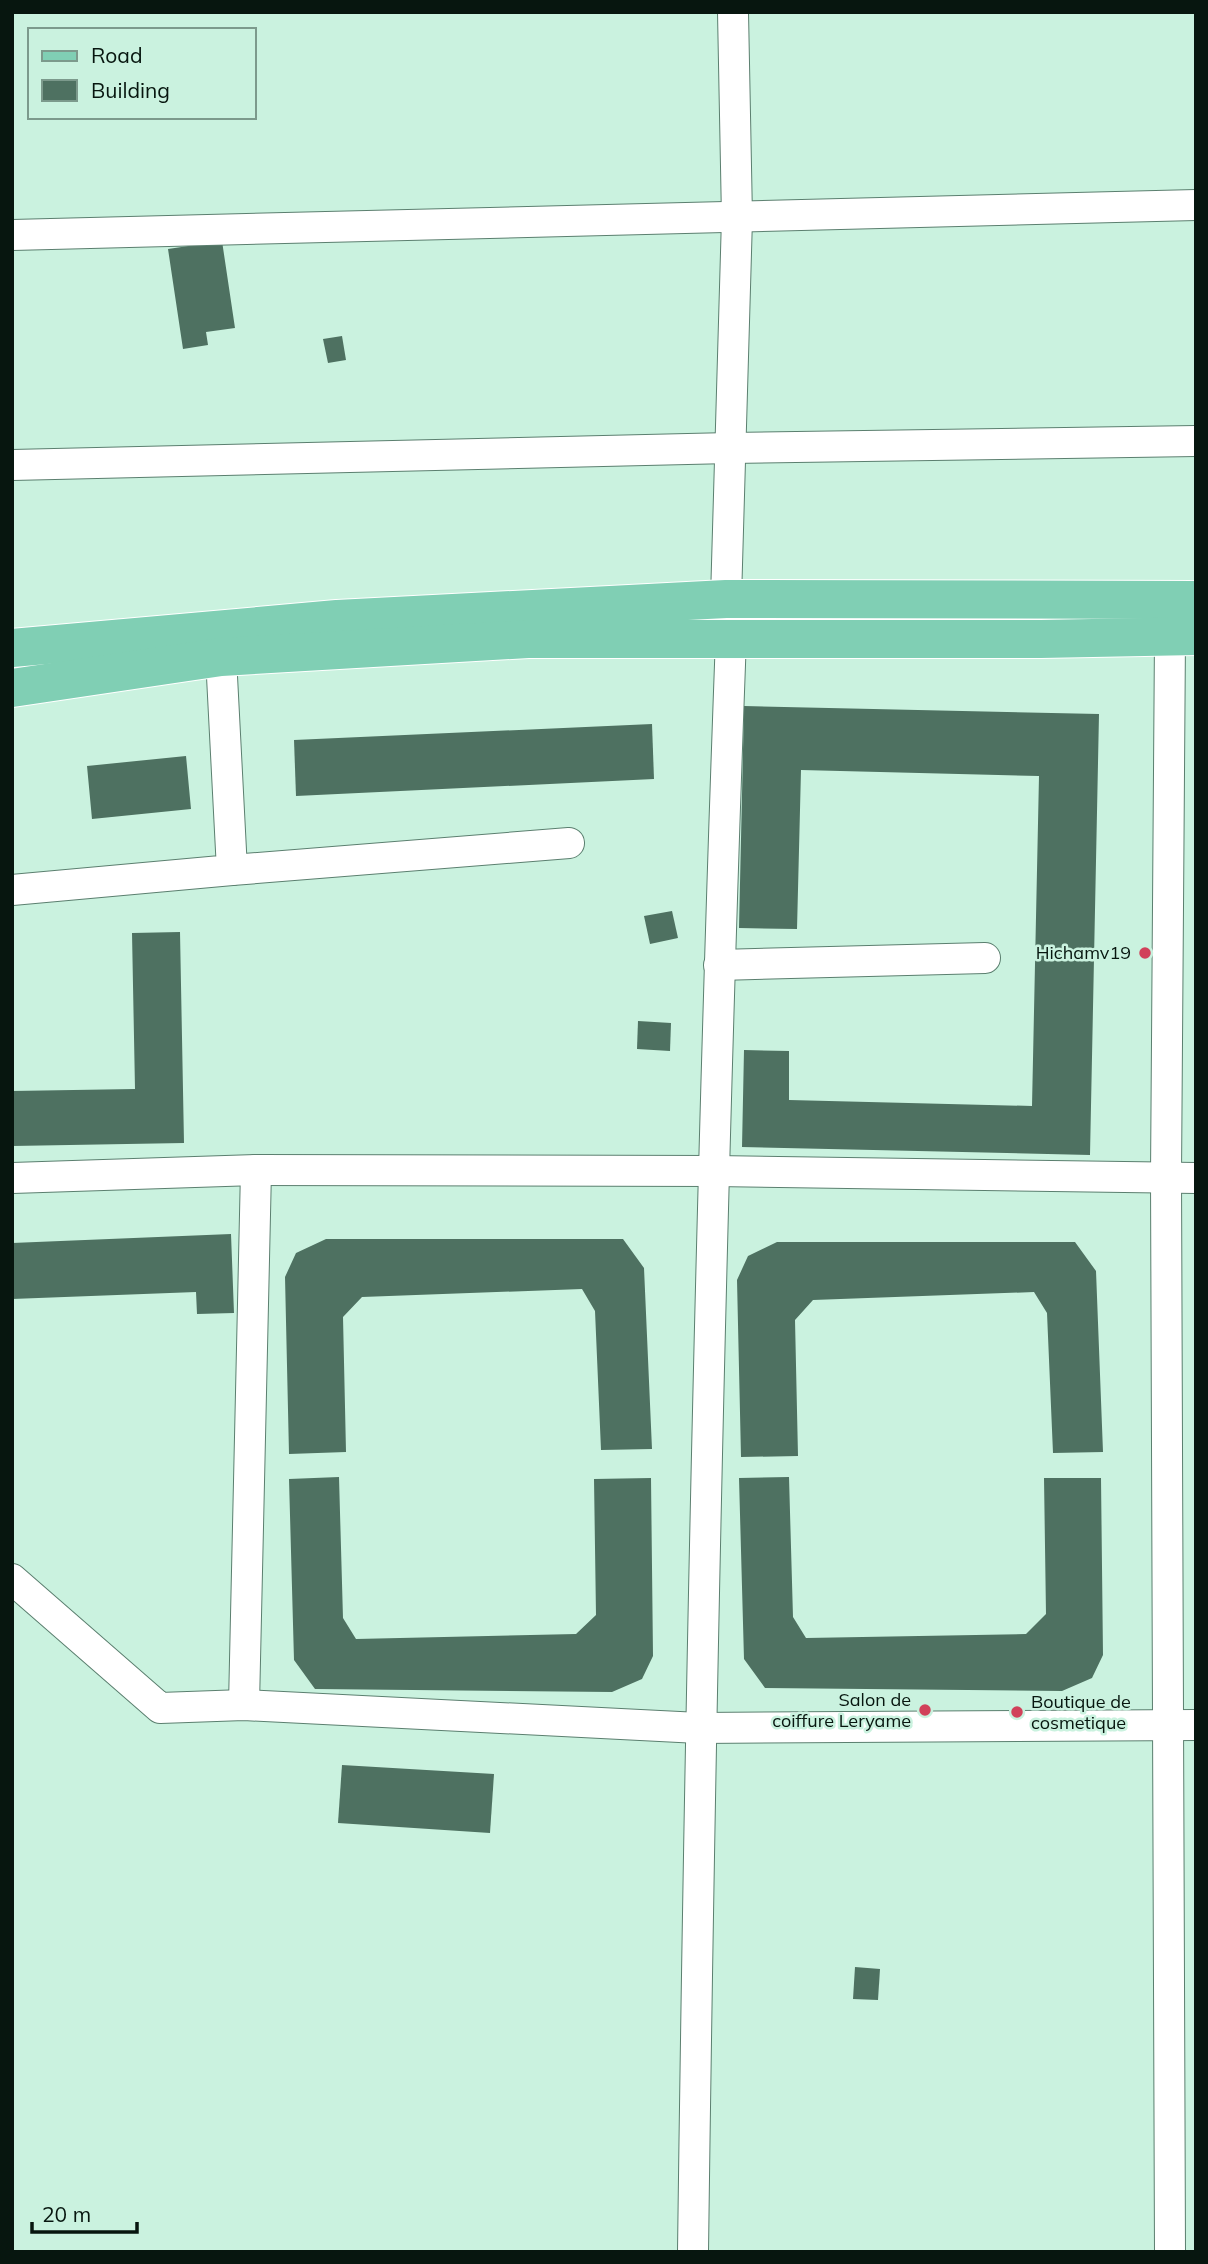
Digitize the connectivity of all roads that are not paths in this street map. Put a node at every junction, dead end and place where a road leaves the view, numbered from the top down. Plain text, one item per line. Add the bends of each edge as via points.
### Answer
1 (733, 12) edge
2 (1196, 205) edge
3 (737, 218) junction
4 (12, 235) edge
5 (1196, 441) edge
6 (730, 448) junction
7 (12, 465) edge
8 (726, 599) junction
9 (1181, 619) edge
10 (731, 638) junction
11 (215, 643) junction
12 (12, 648) edge
13 (12, 688) edge
14 (569, 843) dead end
15 (232, 870) junction
16 (12, 890) edge
17 (985, 958) dead end
18 (719, 965) junction
19 (256, 1170) junction
20 (715, 1171) junction
21 (1166, 1176) junction
22 (12, 1178) edge
23 (1196, 1178) edge
24 (12, 1579) edge
25 (244, 1705) junction
26 (1182, 1725) edge
27 (699, 1728) junction
28 (1183, 2096) edge
29 (693, 2252) edge
30 (1170, 2252) edge

1 - 3 street
2 - 3 street
3 - 4 street
3 - 6 street
5 - 6 street
6 - 7 street
6 - 8 street
8 - 9 main road
8 - 10 street
8 - 11 main road via 337,618
9 - 10 main road via 1041,639
9 - 21 street
10 - 11 main road
10 - 18 street
11 - 12 main road
11 - 13 main road
11 - 15 street
14 - 15 street
15 - 16 street
17 - 18 street
18 - 20 street
19 - 20 street
19 - 22 street
19 - 25 street
20 - 21 street
20 - 27 street
21 - 23 street
21 - 26 street
24 - 25 street via 160,1707
25 - 27 street
26 - 27 street
26 - 28 street
27 - 29 street
28 - 30 street

